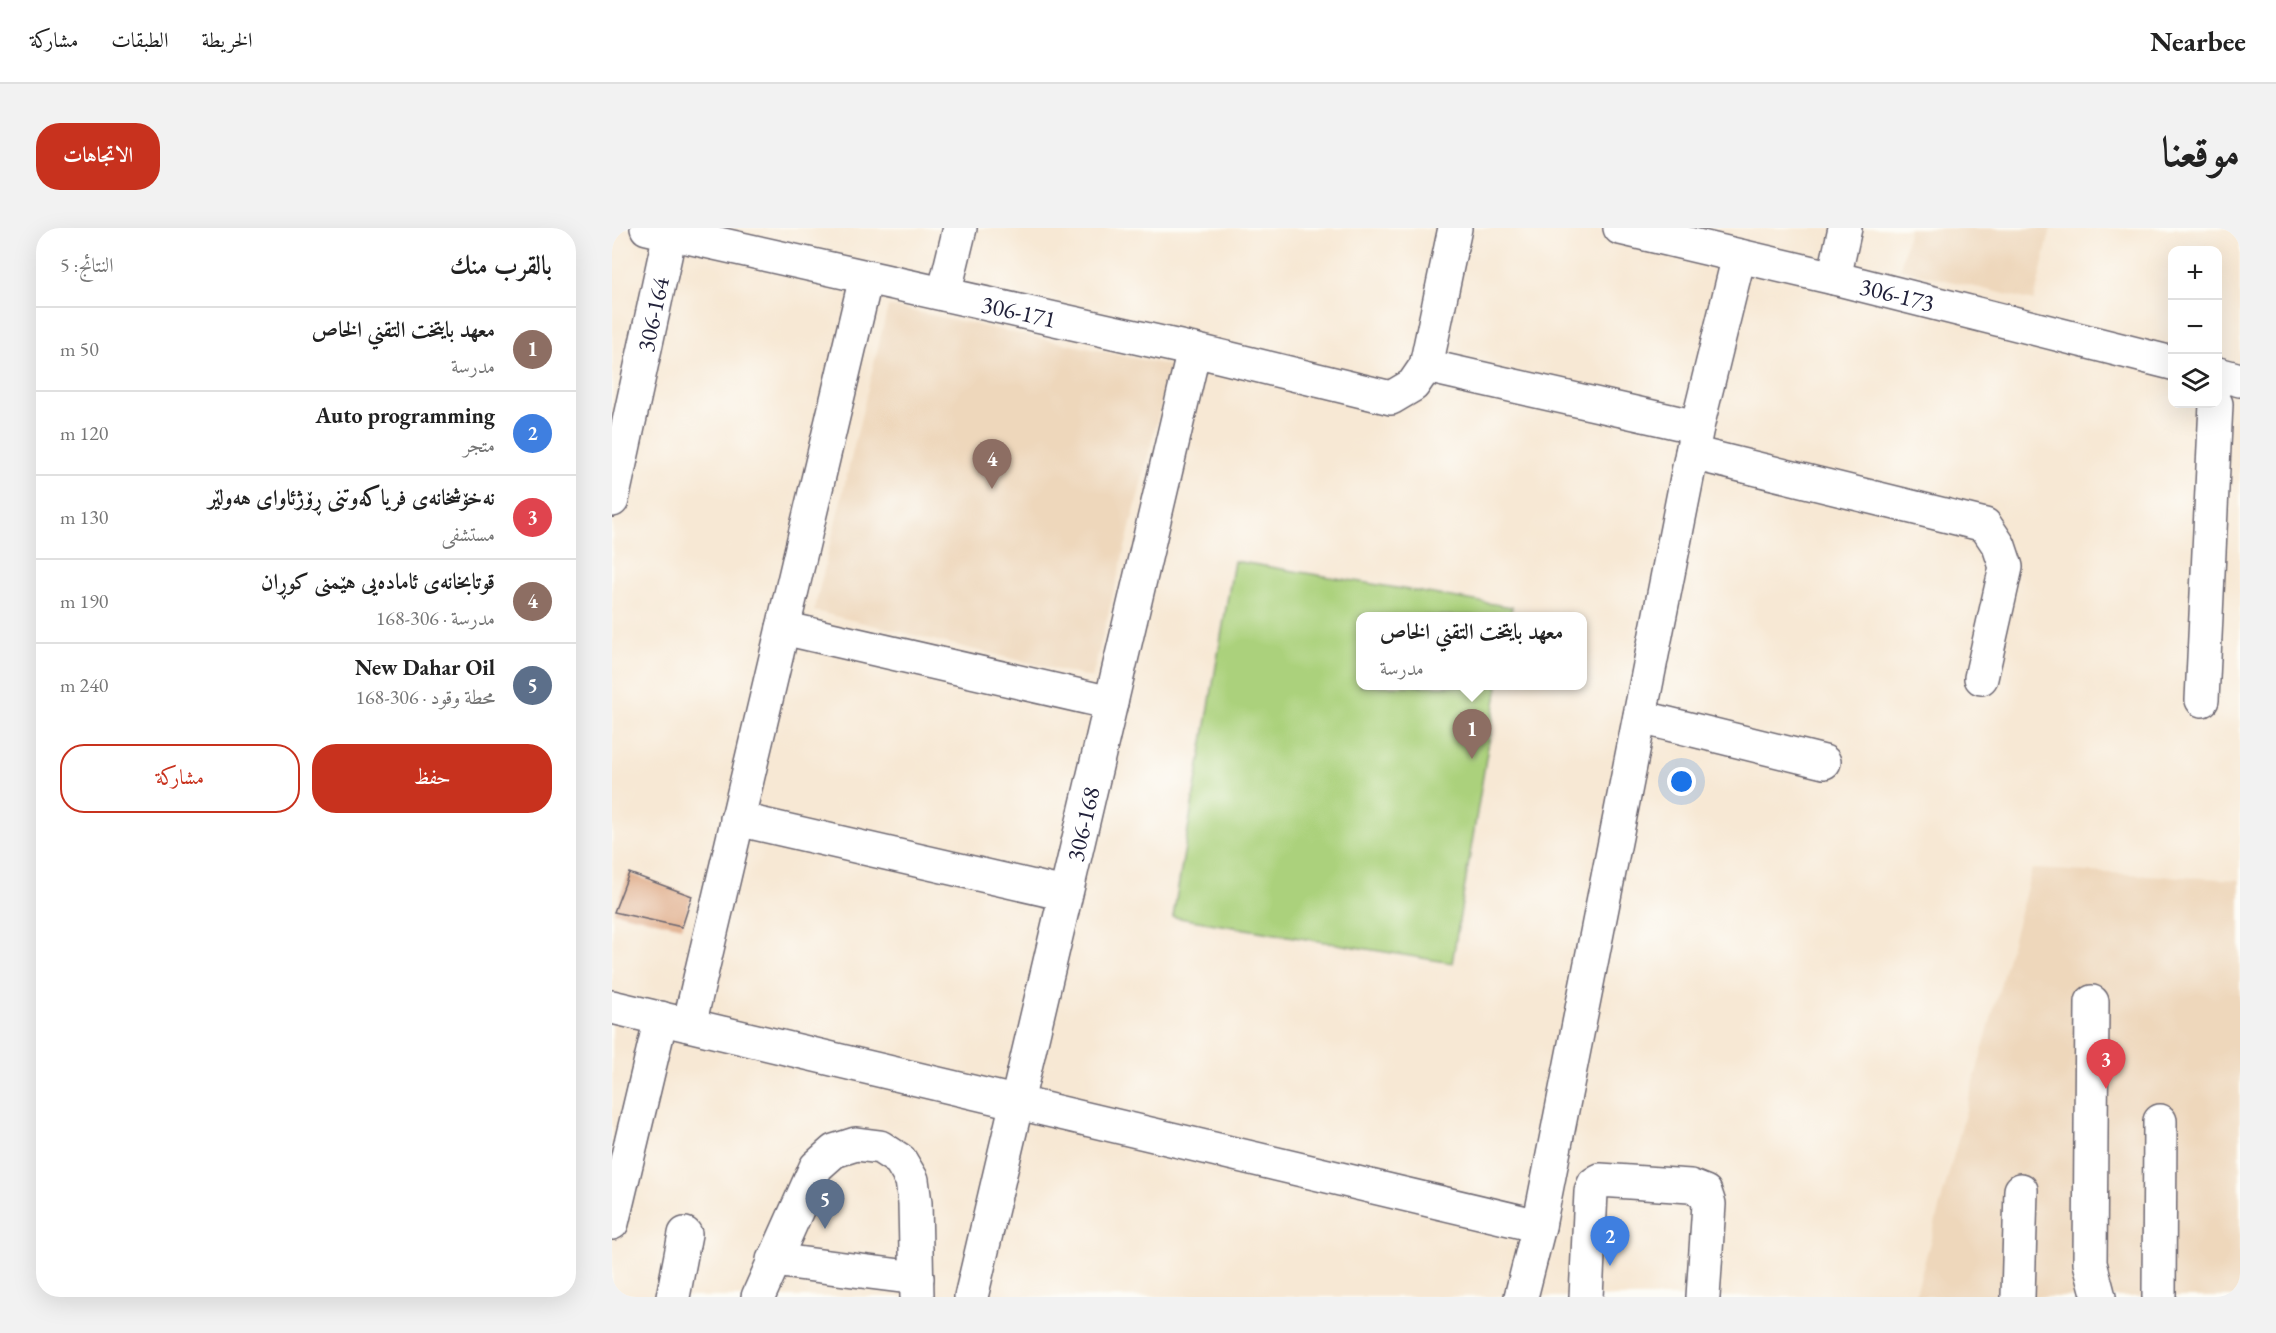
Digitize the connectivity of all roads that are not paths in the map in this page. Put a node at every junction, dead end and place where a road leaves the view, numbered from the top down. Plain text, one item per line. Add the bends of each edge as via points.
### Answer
1 (960, 228) edge
2 (1455, 228) edge
3 (1620, 228) edge
4 (1845, 228) edge
5 (658, 231) edge
6 (1739, 256) junction
7 (866, 277) junction
8 (1834, 278) junction
9 (944, 294) junction
10 (1194, 350) junction
11 (2168, 362) edge
12 (1426, 366) junction
13 (2222, 375) edge
14 (2240, 380) edge
15 (2216, 408) edge
16 (1695, 440) junction
17 (612, 500) edge
18 (783, 628) junction
19 (1981, 678) dead end
20 (2202, 700) dead end
21 (1111, 703) junction
22 (1640, 717) junction
23 (1824, 762) dead end
24 (737, 819) junction
25 (1065, 894) junction
26 (2092, 1002) dead end
27 (612, 1007) edge
28 (675, 1022) junction
29 (1016, 1102) junction
30 (2160, 1121) dead end
31 (1550, 1172) junction
32 (1594, 1184) junction
33 (2021, 1190) dead end
34 (612, 1223) edge
35 (1539, 1226) junction
36 (686, 1234) dead end
37 (773, 1260) junction
38 (917, 1287) edge
39 (672, 1297) edge
40 (758, 1297) edge
41 (971, 1297) edge
42 (1521, 1297) edge
43 (1586, 1297) edge
44 (1703, 1297) edge
45 (2018, 1297) edge
46 (2100, 1297) edge
47 (2159, 1297) edge

1 - 9 street
2 - 12 street
3 - 6 street, 306-173
4 - 8 street
5 - 7 street, 306-171
5 - 17 street, 306-164
6 - 8 street, 306-173
6 - 16 street
7 - 9 street, 306-171
7 - 18 street
8 - 11 street, 306-173
9 - 10 street, 306-171
10 - 12 street, 306-171 via 1391,398 1413,385
10 - 21 street, 306-168
12 - 16 street
13 - 14 street
15 - 20 street
16 - 19 street via 1985,525 1999,546 2006,567
16 - 22 street
18 - 21 street
18 - 24 street
21 - 25 street, 306-168
22 - 23 street
22 - 31 street
24 - 25 street
24 - 28 street
25 - 29 street, 306-168
26 - 46 street via 2090,1263
27 - 28 street
28 - 29 street
28 - 34 street
29 - 35 street
29 - 41 street, 306-168
30 - 47 street
31 - 32 street
31 - 35 street
32 - 43 street
32 - 44 street via 1600,1180 1678,1185 1705,1192 1709,1204
33 - 45 street
35 - 42 street
36 - 39 street
37 - 38 street
37 - 38 street via 816,1167 834,1151 856,1144 880,1147 900,1160 912,1180
37 - 40 street

